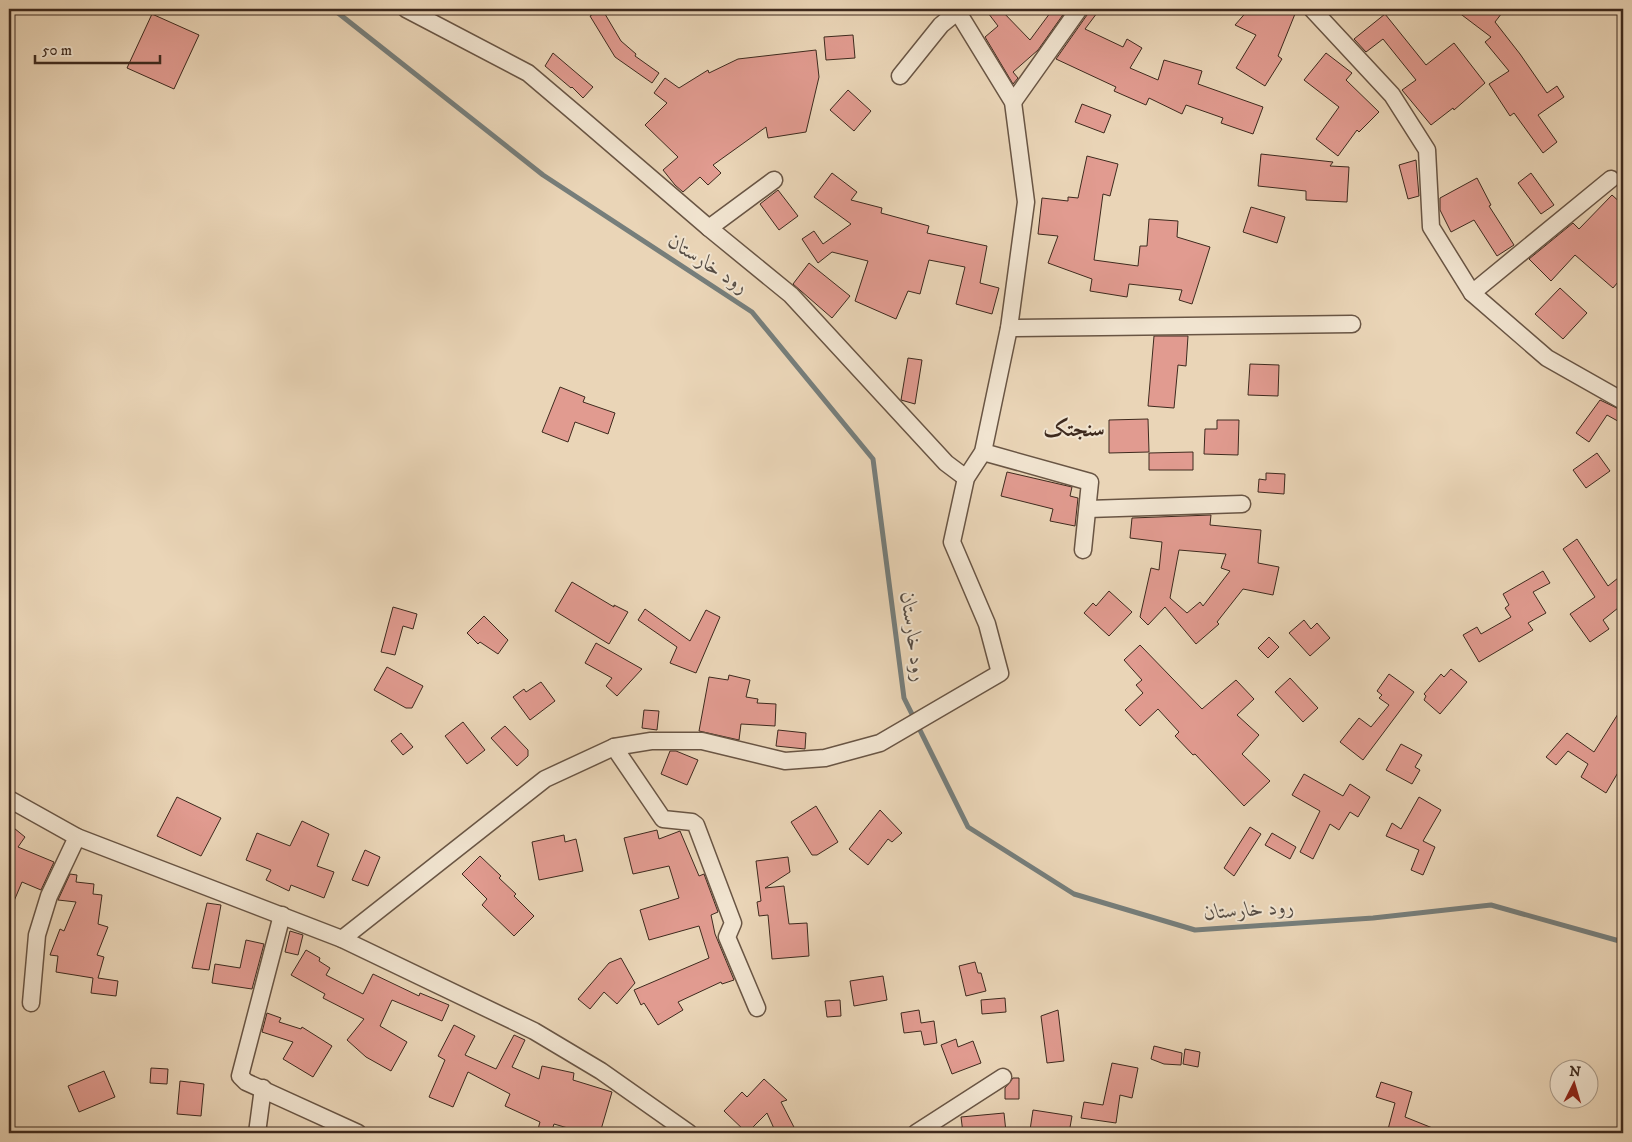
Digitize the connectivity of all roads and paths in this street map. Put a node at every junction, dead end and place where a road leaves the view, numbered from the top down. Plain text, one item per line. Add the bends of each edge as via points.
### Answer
1 (406, 9) edge
2 (1078, 9) edge
3 (1312, 9) edge
4 (957, 11) edge
5 (900, 76) dead end
6 (1013, 102) junction
7 (1611, 179) dead end
8 (774, 180) dead end
9 (709, 228) junction
10 (1472, 293) junction
11 (1352, 324) dead end
12 (1009, 328) junction
13 (1623, 401) edge
14 (983, 452) junction
15 (966, 478) junction
16 (1242, 504) dead end
17 (1088, 509) junction
18 (1083, 550) dead end
19 (614, 747) junction
20 (9, 799) edge
21 (77, 837) junction
22 (282, 915) junction
23 (342, 939) junction
24 (31, 1003) dead end
25 (757, 1008) dead end
26 (1003, 1077) dead end
27 (263, 1088) junction
28 (257, 1133) edge
29 (358, 1133) edge
30 (689, 1133) edge
31 (916, 1133) edge

1 - 9 street via 528,73
2 - 6 street
3 - 10 street via 1392,95 1427,150 1431,227
4 - 5 street via 941,25
4 - 6 street
6 - 12 street via 1026,202
7 - 10 street
8 - 9 street
9 - 15 street via 791,295 946,463
10 - 13 street via 1547,358
11 - 12 street
12 - 14 street
14 - 15 street
14 - 17 street via 1090,482
15 - 19 street via 952,542 987,624 1000,672 880,743 825,758 785,762 702,741 651,741
16 - 17 street
17 - 18 street
19 - 23 street via 545,779
19 - 25 street via 663,819 696,825 733,923 727,937
20 - 21 street
21 - 22 street
21 - 24 street via 49,896 37,935
22 - 23 street
22 - 27 street via 240,1076 246,1082
23 - 30 street via 534,1031 601,1071
26 - 31 street
27 - 28 street
27 - 29 street

